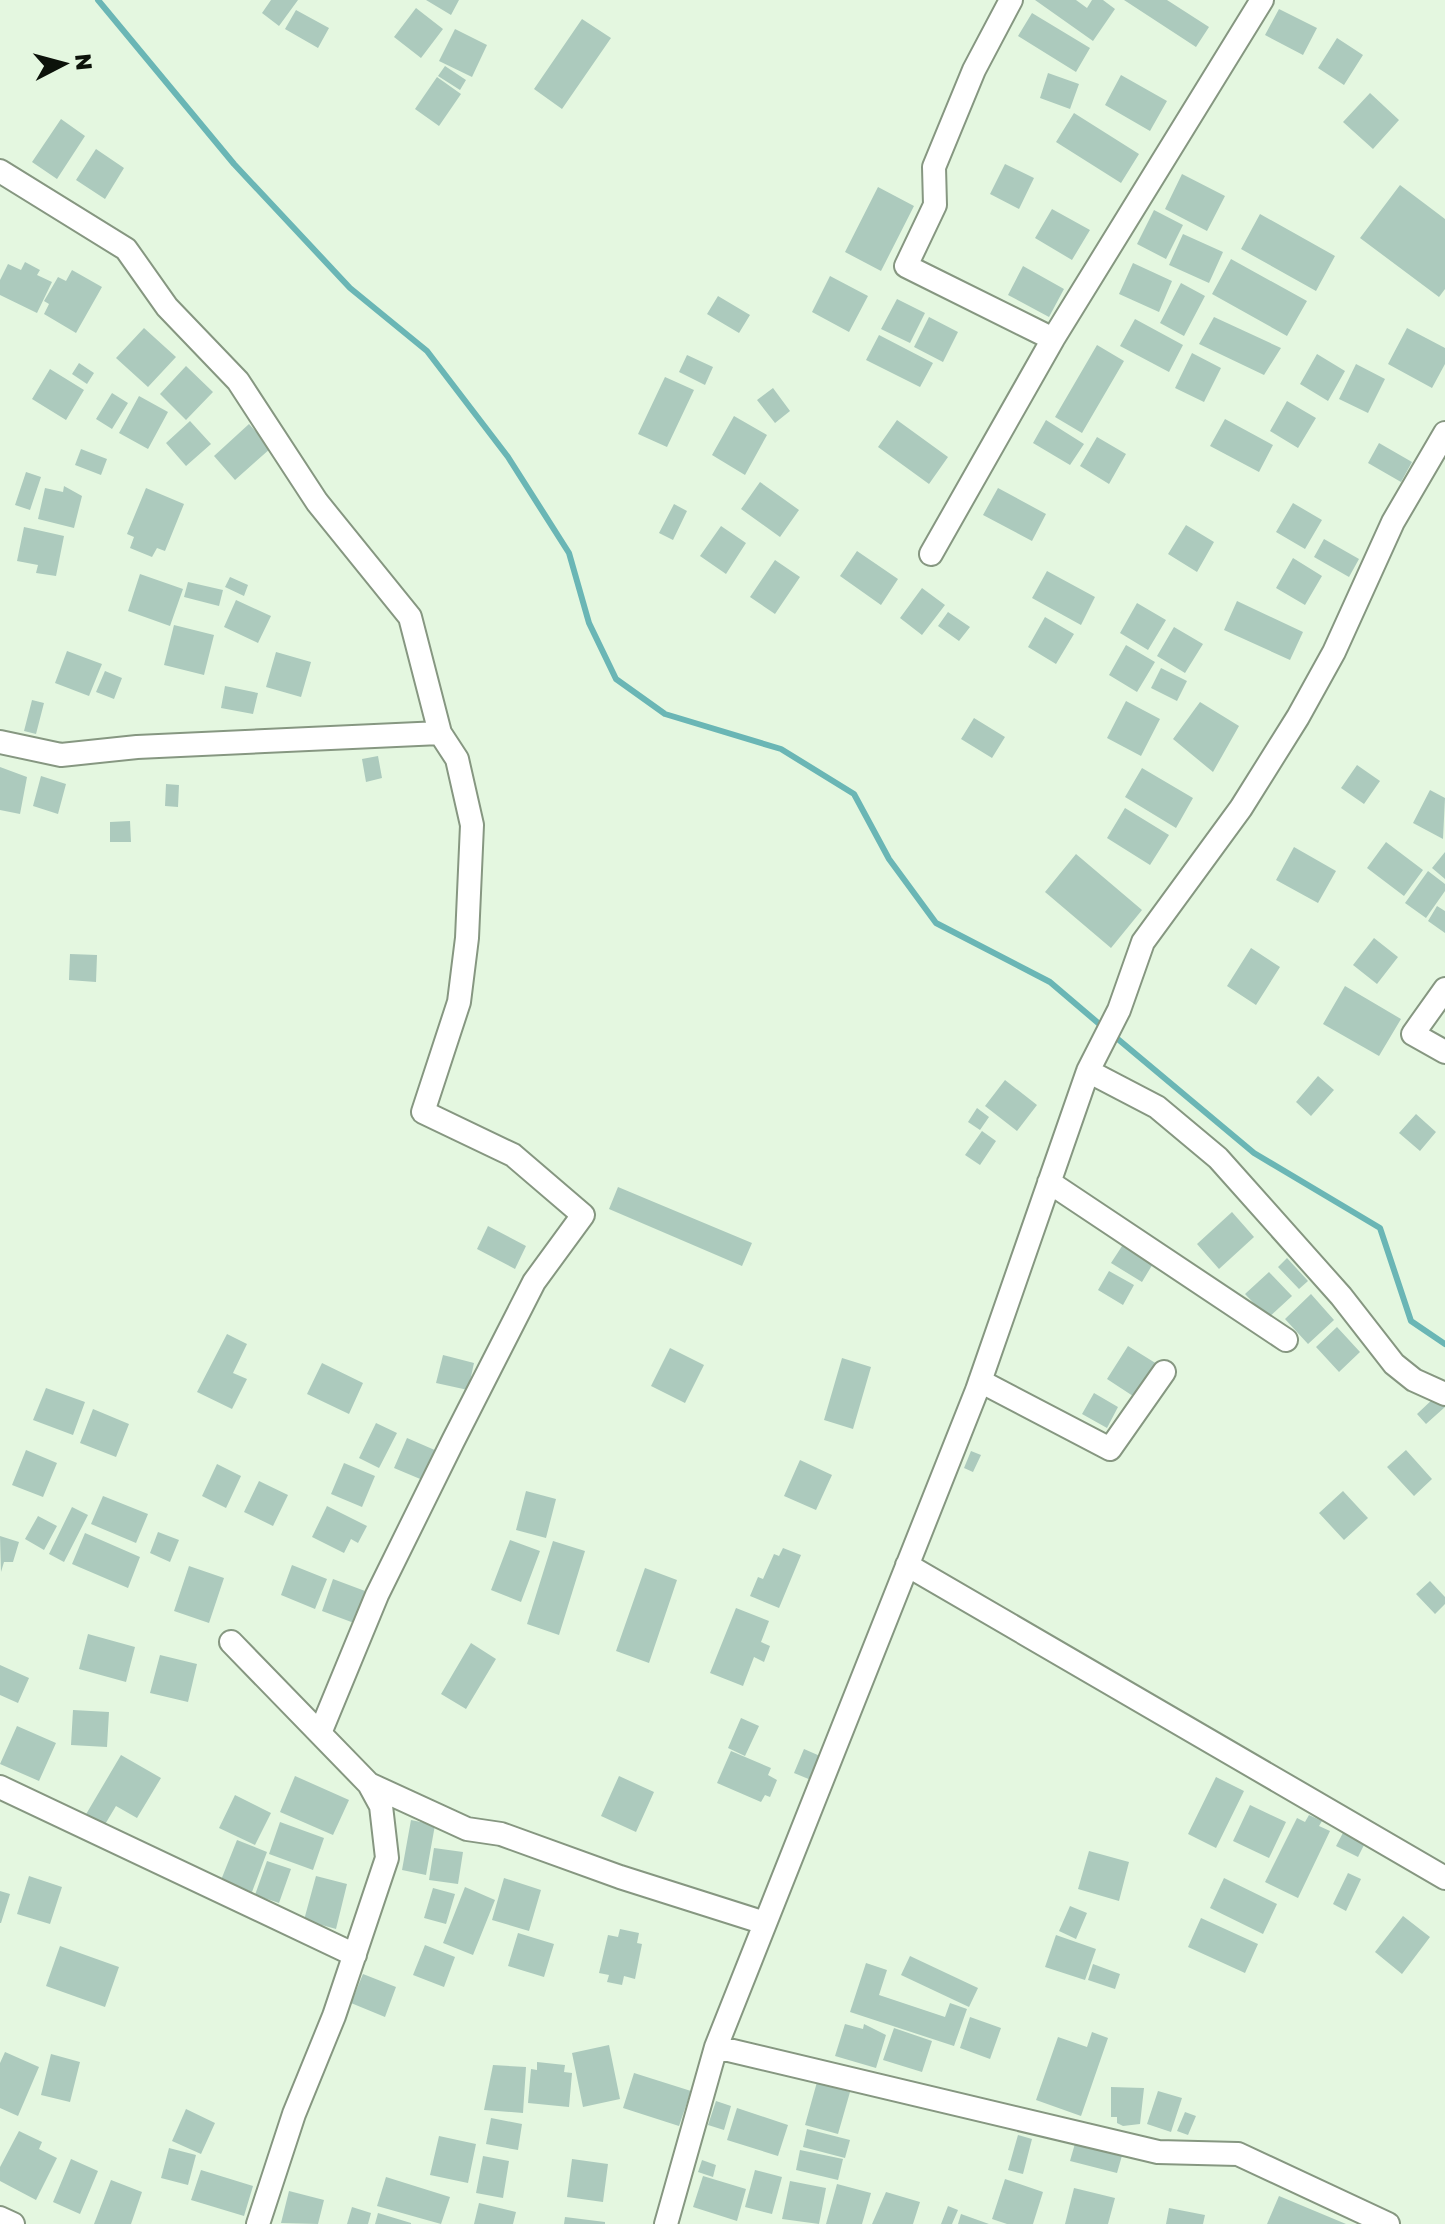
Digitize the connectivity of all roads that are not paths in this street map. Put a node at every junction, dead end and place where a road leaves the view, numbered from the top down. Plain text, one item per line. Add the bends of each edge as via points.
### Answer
1 (1011, 0) edge
2 (1262, 0) edge
3 (0, 171) edge
4 (1053, 339) junction
5 (1445, 433) edge
6 (931, 554) dead end
7 (440, 733) junction
8 (0, 742) edge
9 (1445, 989) edge
10 (1445, 1052) edge
11 (1088, 1071) junction
12 (1049, 1182) junction
13 (1286, 1340) dead end
14 (1164, 1372) dead end
15 (980, 1381) junction
16 (1445, 1394) edge
17 (907, 1565) junction
18 (231, 1642) dead end
19 (320, 1733) junction
20 (369, 1784) junction
21 (0, 1787) edge
22 (1445, 1878) edge
23 (765, 1923) junction
24 (355, 1955) junction
25 (716, 2047) junction
26 (0, 2218) edge
27 (13, 2224) edge
28 (258, 2224) edge
29 (666, 2224) edge
30 (1388, 2224) edge

1 - 4 street via 974,70 934,167 935,205 906,266
2 - 4 street
3 - 7 street via 126,249 167,307 238,381 317,502 410,617
4 - 6 street
5 - 11 street via 1393,522 1298,717 1241,808 1143,942 1119,1010
7 - 8 street via 61,755
7 - 19 street via 457,759 472,825 467,938 459,1002 423,1112 513,1155 583,1215 534,1282 453,1441 377,1595
9 - 10 street via 1413,1034
11 - 12 street
11 - 16 street via 1157,1107 1218,1158 1394,1364
12 - 13 street
12 - 15 street
14 - 15 street via 1110,1449
15 - 17 street
17 - 22 street
17 - 23 street
18 - 19 street
19 - 20 street
20 - 23 street via 467,1829 501,1834
20 - 24 street via 381,1806 387,1858
21 - 24 street
23 - 25 street
24 - 28 street
25 - 29 street
25 - 30 street via 1158,2152 1238,2154
26 - 27 street

